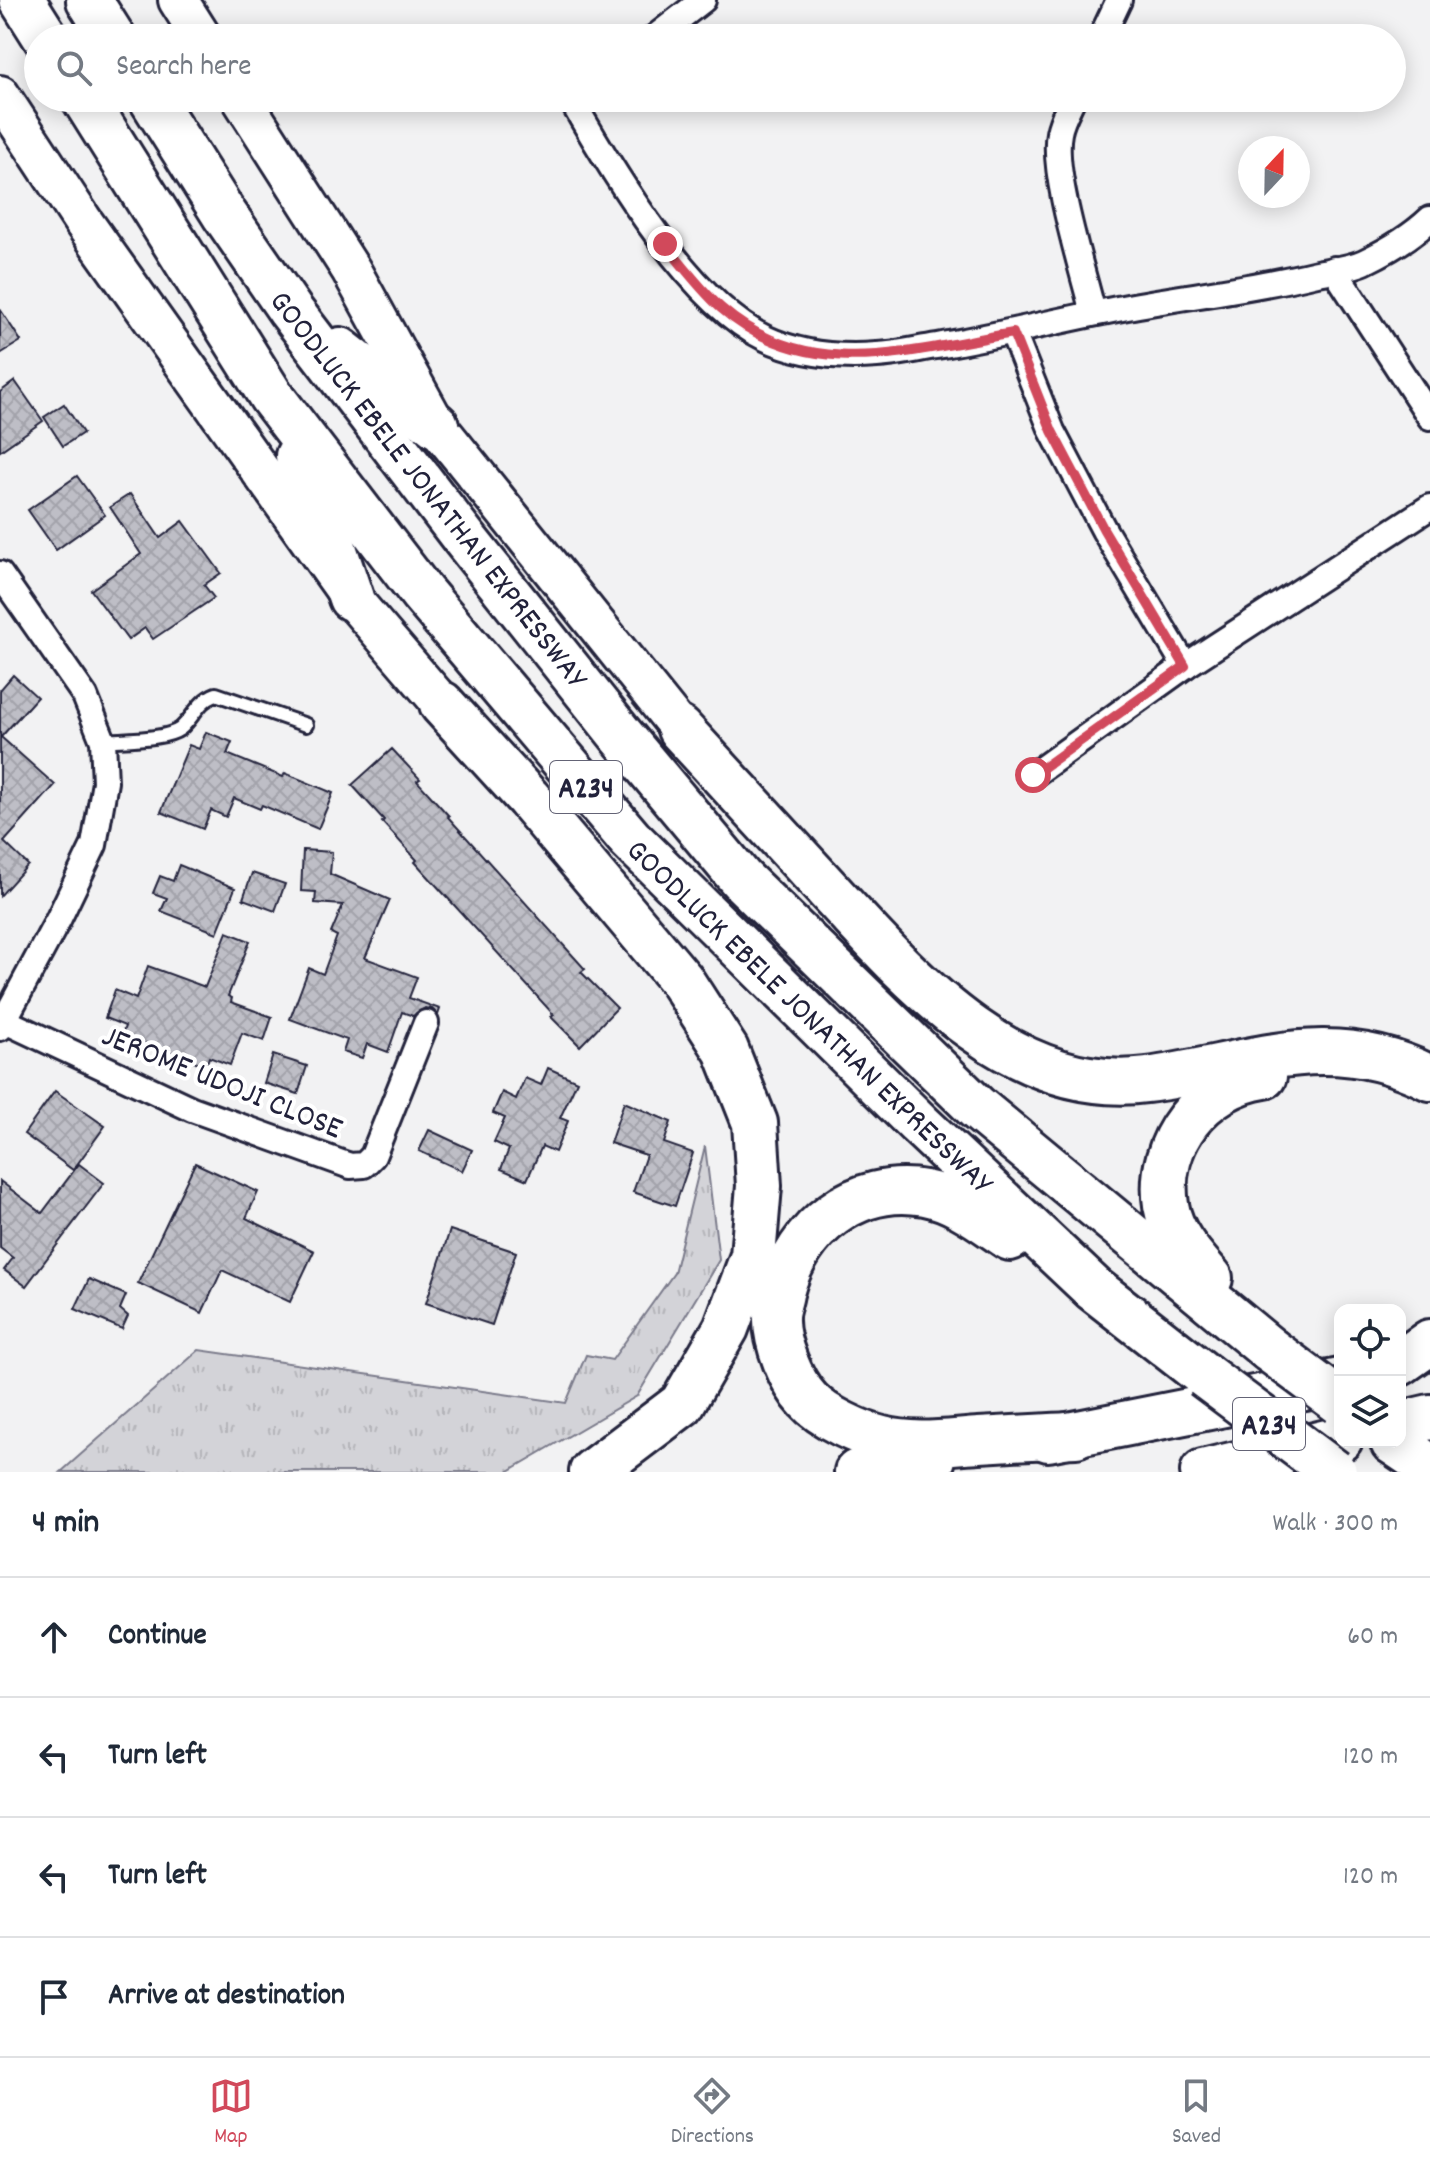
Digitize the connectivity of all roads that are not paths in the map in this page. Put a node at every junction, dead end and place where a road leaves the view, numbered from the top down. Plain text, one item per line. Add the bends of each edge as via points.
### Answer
1 (22, 0) edge
2 (89, 0) edge
3 (178, 0) edge
4 (703, 0) edge
5 (1119, 0) edge
6 (37, 24) edge
7 (104, 24) edge
8 (193, 24) edge
9 (672, 24) edge
10 (1108, 24) edge
11 (0, 95) edge
12 (93, 112) edge
13 (160, 112) edge
14 (250, 112) edge
15 (578, 112) edge
16 (1067, 112) edge
17 (1430, 219) edge
18 (1334, 269) junction
19 (290, 310) junction
20 (1093, 313) junction
21 (1013, 333) junction
22 (271, 396) junction
23 (1430, 417) edge
24 (436, 425) junction
25 (1430, 507) edge
26 (0, 574) edge
27 (351, 598) junction
28 (1185, 666) junction
29 (442, 704) junction
30 (306, 725) dead end
31 (680, 729) junction
32 (103, 741) junction
33 (1033, 775) dead end
34 (630, 839) junction
35 (741, 879) junction
36 (426, 1023) dead end
37 (3, 1025) edge
38 (1430, 1078) edge
39 (1430, 1101) edge
40 (1094, 1289) junction
41 (1430, 1342) edge
42 (1262, 1343) junction
43 (1430, 1359) edge
44 (1406, 1361) edge
45 (1406, 1365) edge
46 (1334, 1382) edge
47 (1334, 1397) edge
48 (1430, 1417) edge
49 (1406, 1423) edge
50 (1076, 1435) junction
51 (1334, 1440) edge
52 (1402, 1448) edge
53 (1430, 1467) edge
54 (592, 1472) edge
55 (857, 1472) edge
56 (1203, 1472) edge
57 (1334, 1472) edge

1 - 6 highway
2 - 7 highway
3 - 8 main road
4 - 9 street
5 - 10 street
11 - 27 main road via 82,220
12 - 22 highway, GOODLUCK EBELE JONATHAN EXPRESSWAY / A234
13 - 19 highway, GOODLUCK EBELE JONATHAN EXPRESSWAY / A234
14 - 24 main road, GOODLUCK EBELE JONATHAN EXPRESSWAY via 351,270
15 - 21 street via 665,244 723,309 761,336 824,356 879,355
16 - 20 street via 1058,134 1058,155
17 - 18 street via 1362,263
18 - 20 street via 1270,285
18 - 23 street
19 - 24 highway
19 - 35 highway, GOODLUCK EBELE JONATHAN EXPRESSWAY / A234 via 473,551
20 - 21 street
21 - 28 street via 1052,431
22 - 27 highway via 318,501
22 - 34 highway, GOODLUCK EBELE JONATHAN EXPRESSWAY / A234 via 422,593
24 - 31 main road, GOODLUCK EBELE JONATHAN EXPRESSWAY
25 - 28 street
26 - 32 street via 85,696
27 - 29 main road
28 - 33 street
29 - 34 highway
29 - 54 highway via 681,980 726,1050 755,1123 759,1186 753,1256 726,1328 682,1404
30 - 32 lane via 216,694 166,735
31 - 35 highway
31 - 38 highway via 906,974 952,1014 1008,1050 1054,1070 1101,1081 1145,1080 1298,1051 1356,1053
32 - 37 street via 105,782 94,845
34 - 40 highway, GOODLUCK EBELE JONATHAN EXPRESSWAY / A234
35 - 42 highway, GOODLUCK EBELE JONATHAN EXPRESSWAY / A234 via 976,1107
36 - 37 street, JEROME UDOJI CLOSE via 373,1156 364,1165 350,1166 192,1109
39 - 42 highway via 1359,1076 1292,1074 1226,1086 1197,1107 1176,1139 1166,1173 1166,1205 1183,1246
40 - 50 highway via 950,1201 924,1193 884,1191 842,1206 809,1234 786,1273 776,1317 784,1361 808,1401 880,1439 930,1444
40 - 57 highway, GOODLUCK EBELE JONATHAN EXPRESSWAY / A234, bridge
41 - 44 highway
42 - 47 highway, GOODLUCK EBELE JONATHAN EXPRESSWAY / A234, bridge
43 - 45 highway
46 - 50 highway
48 - 49 highway
50 - 55 highway
51 - 56 highway, A234
52 - 53 highway

